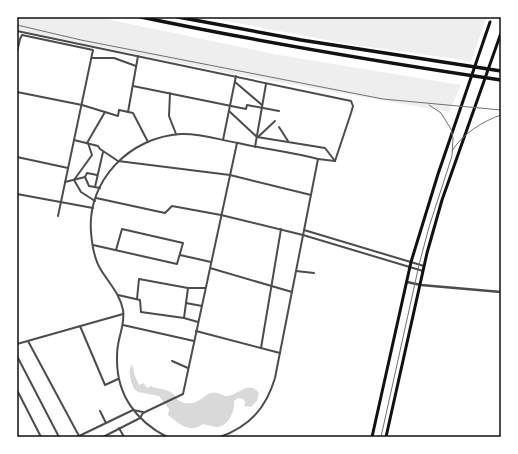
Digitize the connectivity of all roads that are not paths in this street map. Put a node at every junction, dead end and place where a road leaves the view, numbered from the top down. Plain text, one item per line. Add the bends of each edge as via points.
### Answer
1 (141, 17) edge
2 (178, 17) edge
3 (490, 22) dead end
4 (17, 31) edge
5 (501, 33) edge
6 (17, 52) edge
7 (115, 52) junction
8 (138, 56) junction
9 (92, 58) junction
10 (114, 58) junction
11 (136, 66) junction
12 (501, 71) edge
13 (236, 76) junction
14 (501, 80) edge
15 (235, 82) junction
16 (266, 84) junction
17 (133, 86) junction
18 (17, 92) edge
19 (170, 93) junction
20 (82, 105) junction
21 (230, 105) junction
22 (262, 105) junction
23 (262, 108) junction
24 (229, 111) junction
25 (279, 111) dead end
26 (105, 112) junction
27 (128, 112) junction
28 (275, 121) dead end
29 (279, 127) dead end
30 (176, 134) junction
31 (257, 137) junction
32 (74, 140) junction
33 (223, 140) junction
34 (148, 142) junction
35 (289, 142) junction
36 (88, 143) junction
37 (237, 143) junction
38 (256, 147) junction
39 (103, 152) junction
40 (17, 156) edge
41 (318, 159) junction
42 (118, 161) junction
43 (335, 161) junction
44 (68, 168) junction
45 (97, 175) junction
46 (230, 175) junction
47 (85, 177) junction
48 (74, 180) junction
49 (65, 182) junction
50 (95, 187) junction
51 (100, 188) junction
52 (17, 194) edge
53 (311, 195) junction
54 (96, 198) junction
55 (95, 201) junction
56 (61, 202) junction
57 (93, 208) junction
58 (221, 215) junction
59 (58, 216) dead end
60 (281, 229) junction
61 (304, 230) junction
62 (303, 235) junction
63 (92, 244) junction
64 (116, 250) junction
65 (180, 255) junction
66 (211, 262) junction
67 (411, 262) junction
68 (424, 266) junction
69 (409, 267) junction
70 (210, 268) junction
71 (296, 270) junction
72 (423, 271) junction
73 (314, 273) dead end
74 (407, 282) junction
75 (421, 285) junction
76 (271, 286) junction
77 (188, 288) junction
78 (206, 288) junction
79 (292, 292) junction
80 (501, 292) edge
81 (118, 295) junction
82 (138, 299) junction
83 (186, 303) junction
84 (202, 306) junction
85 (123, 314) junction
86 (184, 318) junction
87 (198, 322) junction
88 (123, 325) junction
89 (80, 326) junction
90 (196, 331) junction
91 (28, 341) junction
92 (194, 342) junction
93 (17, 344) edge
94 (261, 348) junction
95 (280, 353) junction
96 (17, 356) edge
97 (172, 361) dead end
98 (188, 368) junction
99 (118, 379) junction
100 (17, 390) edge
101 (133, 410) junction
102 (100, 411) dead end
103 (143, 412) junction
104 (140, 418) junction
105 (106, 423) junction
106 (119, 428) junction
107 (78, 436) edge
108 (41, 437) edge
109 (59, 437) edge
110 (103, 437) edge
111 (124, 437) edge
112 (167, 437) edge
113 (220, 437) edge
114 (372, 437) edge
115 (386, 437) edge

1 - 14 highway via 300,48
2 - 12 highway via 301,40
3 - 67 main road
4 - 7 street
5 - 68 main road via 442,200
6 - 9 street via 22,35 93,50
7 - 8 street
7 - 10 street
8 - 11 street
8 - 13 street
9 - 10 street
9 - 20 street
10 - 11 street
11 - 17 street
13 - 15 street
13 - 16 street
15 - 21 street
15 - 22 street
16 - 22 street
16 - 43 street via 351,101 353,106
17 - 19 street
17 - 27 street
18 - 20 street
19 - 21 street
19 - 30 street via 169,116
20 - 26 street
20 - 32 street
21 - 23 street via 246,109 247,104
21 - 24 street
22 - 23 street
23 - 25 street
23 - 31 street
24 - 31 street
24 - 33 street
26 - 27 street via 118,116 119,110
26 - 36 street
27 - 34 street via 133,113
28 - 31 street
29 - 35 street
30 - 33 street
30 - 34 street
31 - 35 street
31 - 38 street
32 - 36 street
32 - 44 street
33 - 37 street
34 - 42 street
35 - 43 street via 325,148
36 - 39 street via 98,146
36 - 48 street via 92,155
37 - 38 street
37 - 46 street
38 - 41 street
39 - 42 street
39 - 45 street
40 - 44 street
41 - 43 street
41 - 53 street
42 - 46 street
42 - 51 street
44 - 49 street
45 - 47 street via 87,173
45 - 50 street
46 - 53 street
46 - 58 street
47 - 48 street
47 - 50 street via 89,186
48 - 49 street
48 - 55 street via 81,192
49 - 56 street
50 - 51 street
51 - 54 street
52 - 56 street
53 - 61 street
54 - 55 street
54 - 58 street via 165,213 172,206
55 - 57 street
56 - 57 street
56 - 59 street
57 - 63 street
58 - 60 street
58 - 66 street
60 - 62 street
60 - 76 street
61 - 62 street
61 - 67 street
62 - 69 street
62 - 71 street
63 - 64 street
63 - 81 street via 100,269
64 - 65 street via 177,264
64 - 65 street via 122,229 183,243
65 - 66 street
66 - 70 street
67 - 68 street
67 - 69 main road
68 - 72 main road
69 - 72 street
69 - 74 main road
70 - 76 street
70 - 78 street
71 - 73 street
71 - 79 street
72 - 75 main road
74 - 75 street
74 - 114 main road
75 - 80 street
75 - 115 main road
76 - 79 street
76 - 94 street
77 - 78 street
77 - 82 street via 139,279
77 - 83 street
78 - 84 street
79 - 95 street
81 - 82 street
81 - 85 street
82 - 86 street via 141,312
83 - 84 street
83 - 86 street
84 - 87 street
85 - 88 street
85 - 89 street
86 - 87 street
87 - 90 street
88 - 92 street
88 - 99 street via 117,348
89 - 91 street
89 - 99 street via 105,385
90 - 92 street
90 - 94 street
91 - 93 street
91 - 107 street
92 - 98 street
94 - 95 street
95 - 113 street via 272,388 262,406 253,418
96 - 109 street
97 - 98 street
98 - 103 street via 182,394
99 - 101 street
100 - 108 street
101 - 103 street
101 - 104 street
101 - 105 street
102 - 105 street
103 - 104 street
104 - 106 street
104 - 112 street
105 - 107 street
106 - 110 street
106 - 111 street

